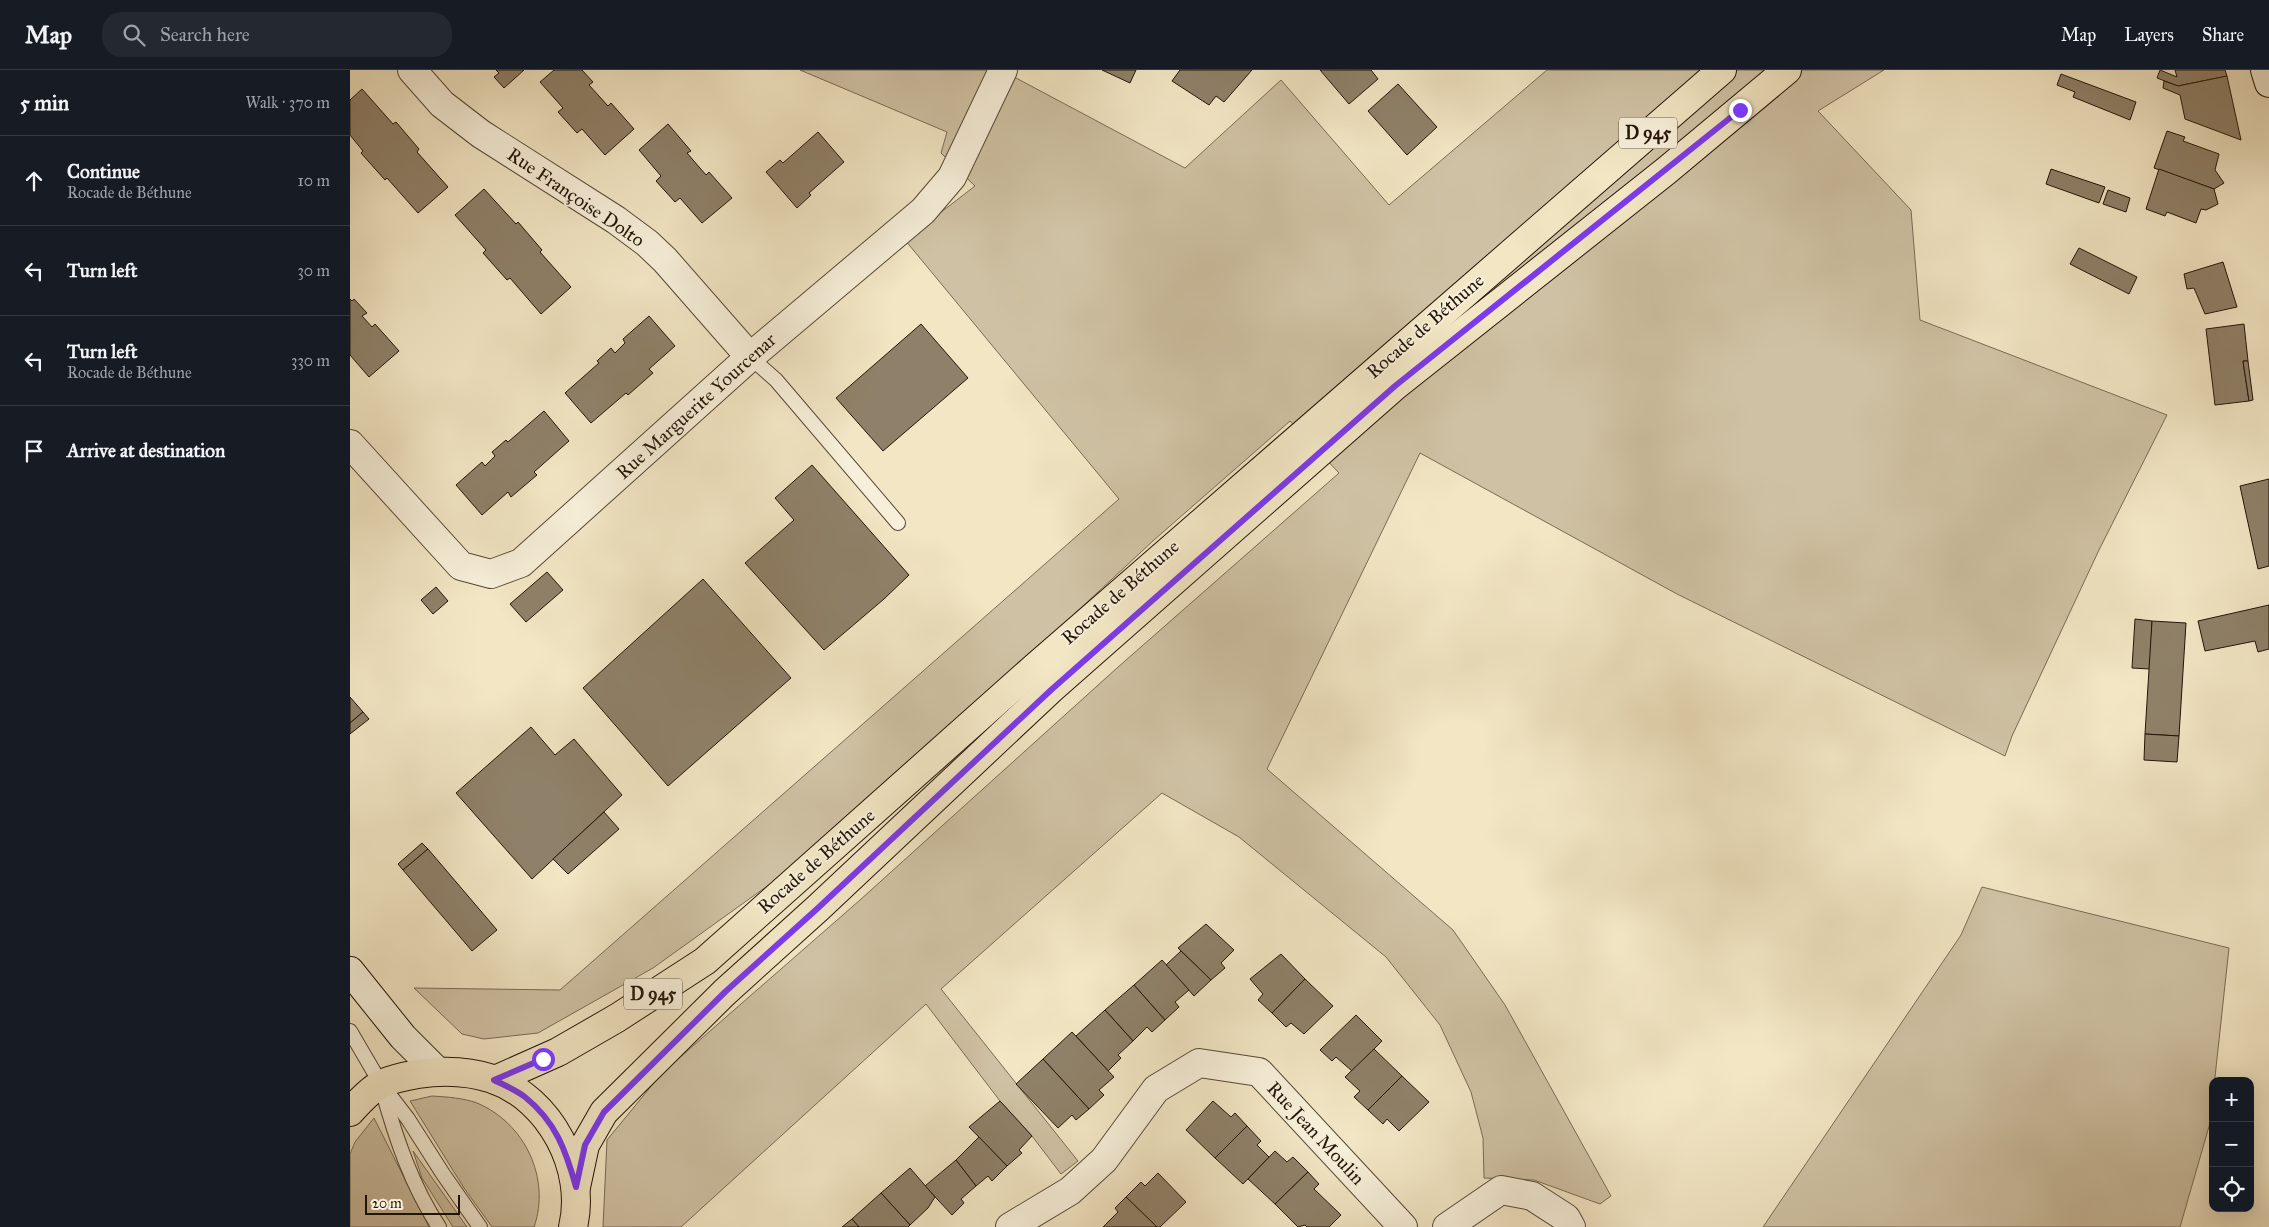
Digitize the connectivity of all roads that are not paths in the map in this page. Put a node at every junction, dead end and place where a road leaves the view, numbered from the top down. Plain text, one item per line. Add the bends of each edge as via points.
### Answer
1 (412, 70) edge
2 (1003, 70) edge
3 (1722, 70) edge
4 (1787, 70) edge
5 (2265, 70) edge
6 (2269, 83) edge
7 (750, 356) junction
8 (350, 444) edge
9 (898, 523) dead end
10 (350, 971) edge
11 (350, 1031) edge
12 (437, 1071) junction
13 (494, 1080) junction
14 (381, 1084) junction
15 (350, 1112) edge
16 (576, 1187) junction
17 (439, 1227) edge
18 (480, 1227) edge
19 (573, 1227) edge
20 (1010, 1227) edge
21 (1403, 1227) edge
22 (1447, 1227) edge
23 (1571, 1227) edge

1 - 7 street, Rue Françoise Dolto via 442,104 481,134 647,243
2 - 7 street, Rue Marguerite Yourcenar via 952,177 923,211
3 - 13 main road, Rocade de Béthune / D 945 via 1032,669 705,961 558,1052
4 - 16 main road, Rocade de Béthune / D 945 via 1666,171 1395,386 1051,690 725,992 604,1112 585,1145
5 - 6 street
7 - 8 street, Rue Marguerite Yourcenar via 521,563 491,574 461,566
7 - 9 lane via 776,380
10 - 12 street via 403,1037
11 - 14 lane
12 - 13 main road via 466,1072
12 - 14 main road
13 - 16 main road via 525,1097 549,1122 567,1153
14 - 15 main road
14 - 17 lane via 396,1136 425,1207
14 - 18 lane
16 - 19 main road
20 - 21 street, Rue Jean Moulin via 1070,1191 1104,1160 1156,1089 1199,1063 1259,1072
22 - 23 street via 1501,1190 1532,1196 1566,1218

